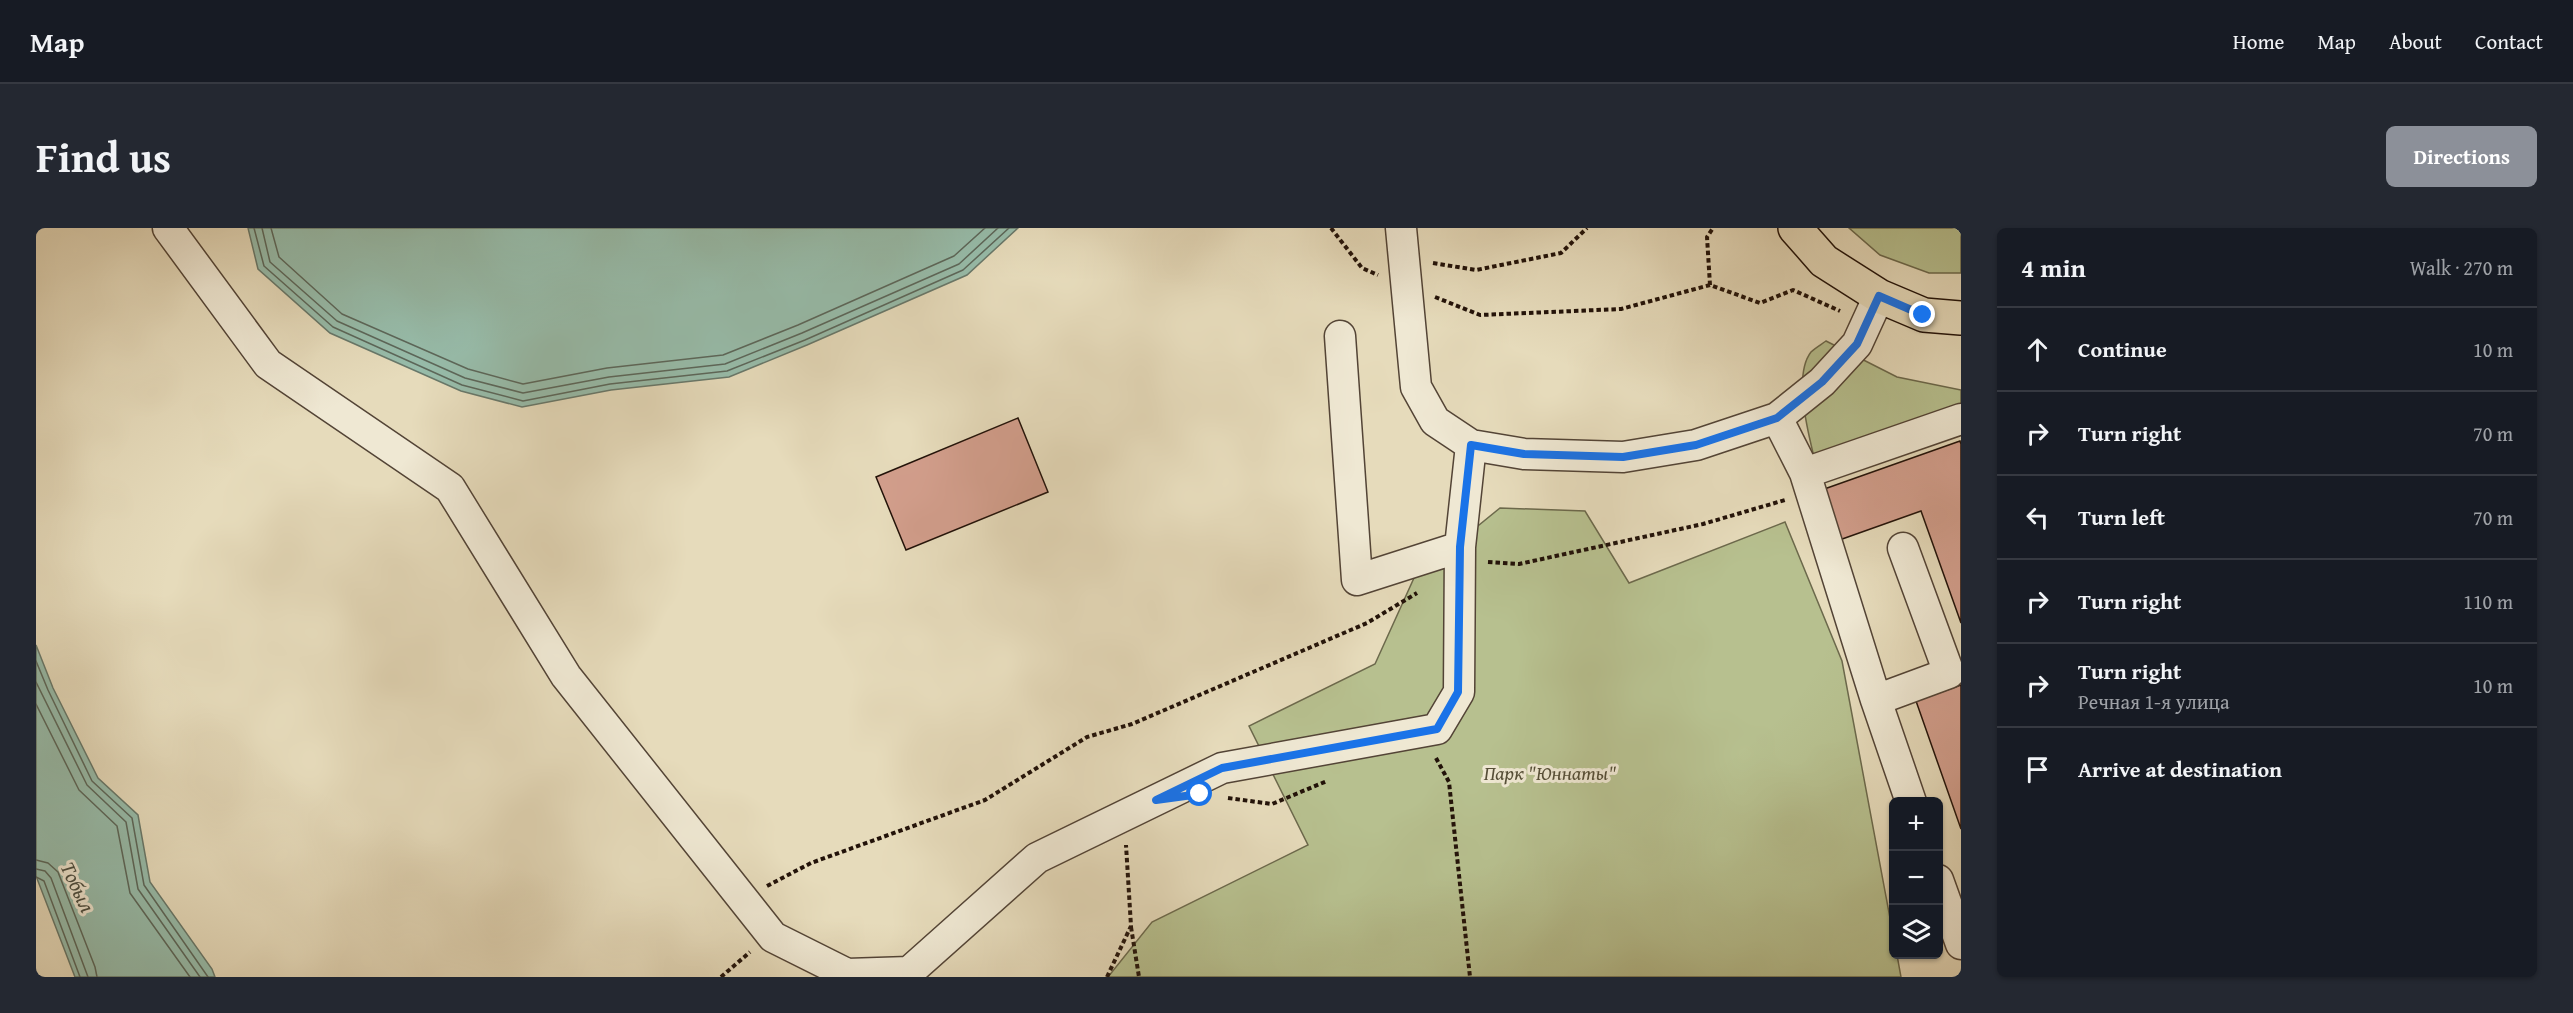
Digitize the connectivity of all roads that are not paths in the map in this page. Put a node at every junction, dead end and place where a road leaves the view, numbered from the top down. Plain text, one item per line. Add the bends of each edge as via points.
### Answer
1 (168, 228) edge
2 (1795, 228) edge
3 (1401, 239) edge
4 (1873, 310) junction
5 (1961, 318) edge
6 (1340, 336) dead end
7 (1777, 418) junction
8 (1961, 419) edge
9 (1471, 445) junction
10 (1808, 483) junction
11 (1903, 548) dead end
12 (1460, 557) junction
13 (1876, 700) junction
14 (1910, 797) edge
15 (1943, 894) edge
16 (1961, 944) edge

1 - 12 street via 268,364 450,488 566,676 771,934 847,974 909,972 1037,858 1222,768 1437,729 1458,692
2 - 4 main road
3 - 9 street via 1416,387 1435,421
4 - 5 main road
4 - 7 street via 1857,344 1822,382
6 - 12 street via 1356,580
7 - 9 street via 1696,445 1623,457 1524,454
7 - 10 street
8 - 10 street
9 - 12 street
10 - 13 street
11 - 13 street via 1949,673
13 - 14 street
15 - 16 street

